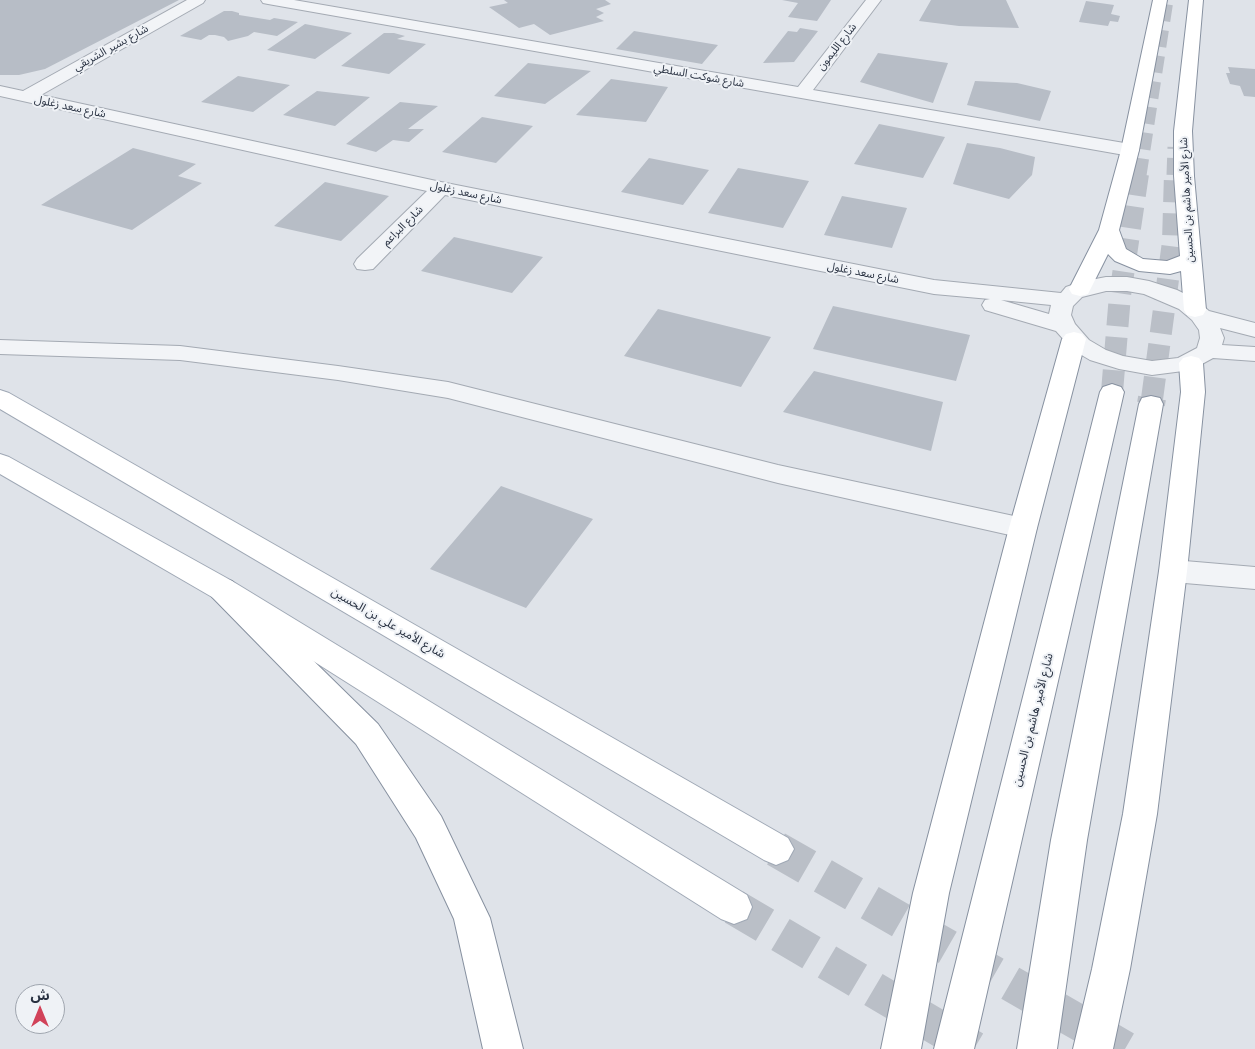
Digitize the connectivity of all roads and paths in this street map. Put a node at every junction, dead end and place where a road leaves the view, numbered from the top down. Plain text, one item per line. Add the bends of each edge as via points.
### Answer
1 (198, 0) edge
2 (268, 0) edge
3 (874, 0) edge
4 (1160, 0) edge
5 (1196, 0) edge
6 (0, 91) edge
7 (801, 94) junction
8 (25, 97) junction
9 (1130, 150) junction
10 (441, 188) junction
11 (1109, 230) junction
12 (1191, 259) junction
13 (365, 264) dead end
14 (934, 287) junction
15 (1073, 294) junction
16 (1198, 313) junction
17 (1255, 330) edge
18 (1069, 333) junction
19 (0, 347) edge
20 (1255, 354) edge
21 (1200, 357) junction
22 (1112, 392) tunnel mouth
23 (0, 398) edge
24 (1151, 404) tunnel mouth
25 (0, 463) edge
26 (1022, 528) junction
27 (1173, 571) junction
28 (1255, 578) edge
29 (222, 589) junction
30 (776, 849) tunnel mouth
31 (734, 907) tunnel mouth
32 (503, 1049) edge
33 (901, 1049) edge
34 (954, 1049) edge
35 (1037, 1049) edge
36 (1093, 1049) edge

1 - 8 street, شارع بشير الشريقي
2 - 7 street, شارع شوكت السلطي
3 - 7 street, شارع الليمون
4 - 9 main road
5 - 12 main road, شارع الأمير هاشم بن الحسين via 1183,131
6 - 8 street, شارع سعد زغلول
7 - 9 street, شارع شوكت السلطي
8 - 10 street, شارع سعد زغلول
9 - 11 main road
10 - 13 street, شارع البراعم
10 - 14 street, شارع سعد زغلول
11 - 12 main road via 1116,251 1139,265 1170,268
11 - 15 main road
12 - 16 main road, شارع الأمير هاشم بن الحسين
14 - 15 street, شارع سعد زغلول
14 - 18 street, شارع سعد زغلول
15 - 16 street, شارع سعد زغلول via 1106,284 1138,286 1169,295
15 - 18 street via 1062,304 1060,315
16 - 17 street, شارع سعد زغلول
16 - 21 street via 1207,323 1212,338
18 - 21 street, شارع سعد زغلول via 1098,355 1130,365 1164,368
18 - 26 main road
19 - 26 street via 180,352 448,390 778,474
20 - 21 street, شارع سعد زغلول
21 - 27 main road via 1193,392
22 - 34 main road, شارع الأمير هاشم بن الحسين
23 - 30 main road, شارع الأمير علي بن الحسين
24 - 35 main road via 1069,840
25 - 29 main road
26 - 33 main road via 931,893
27 - 28 street
27 - 36 main road via 1140,814
29 - 31 main road
29 - 32 main road via 368,734 429,827 472,918

